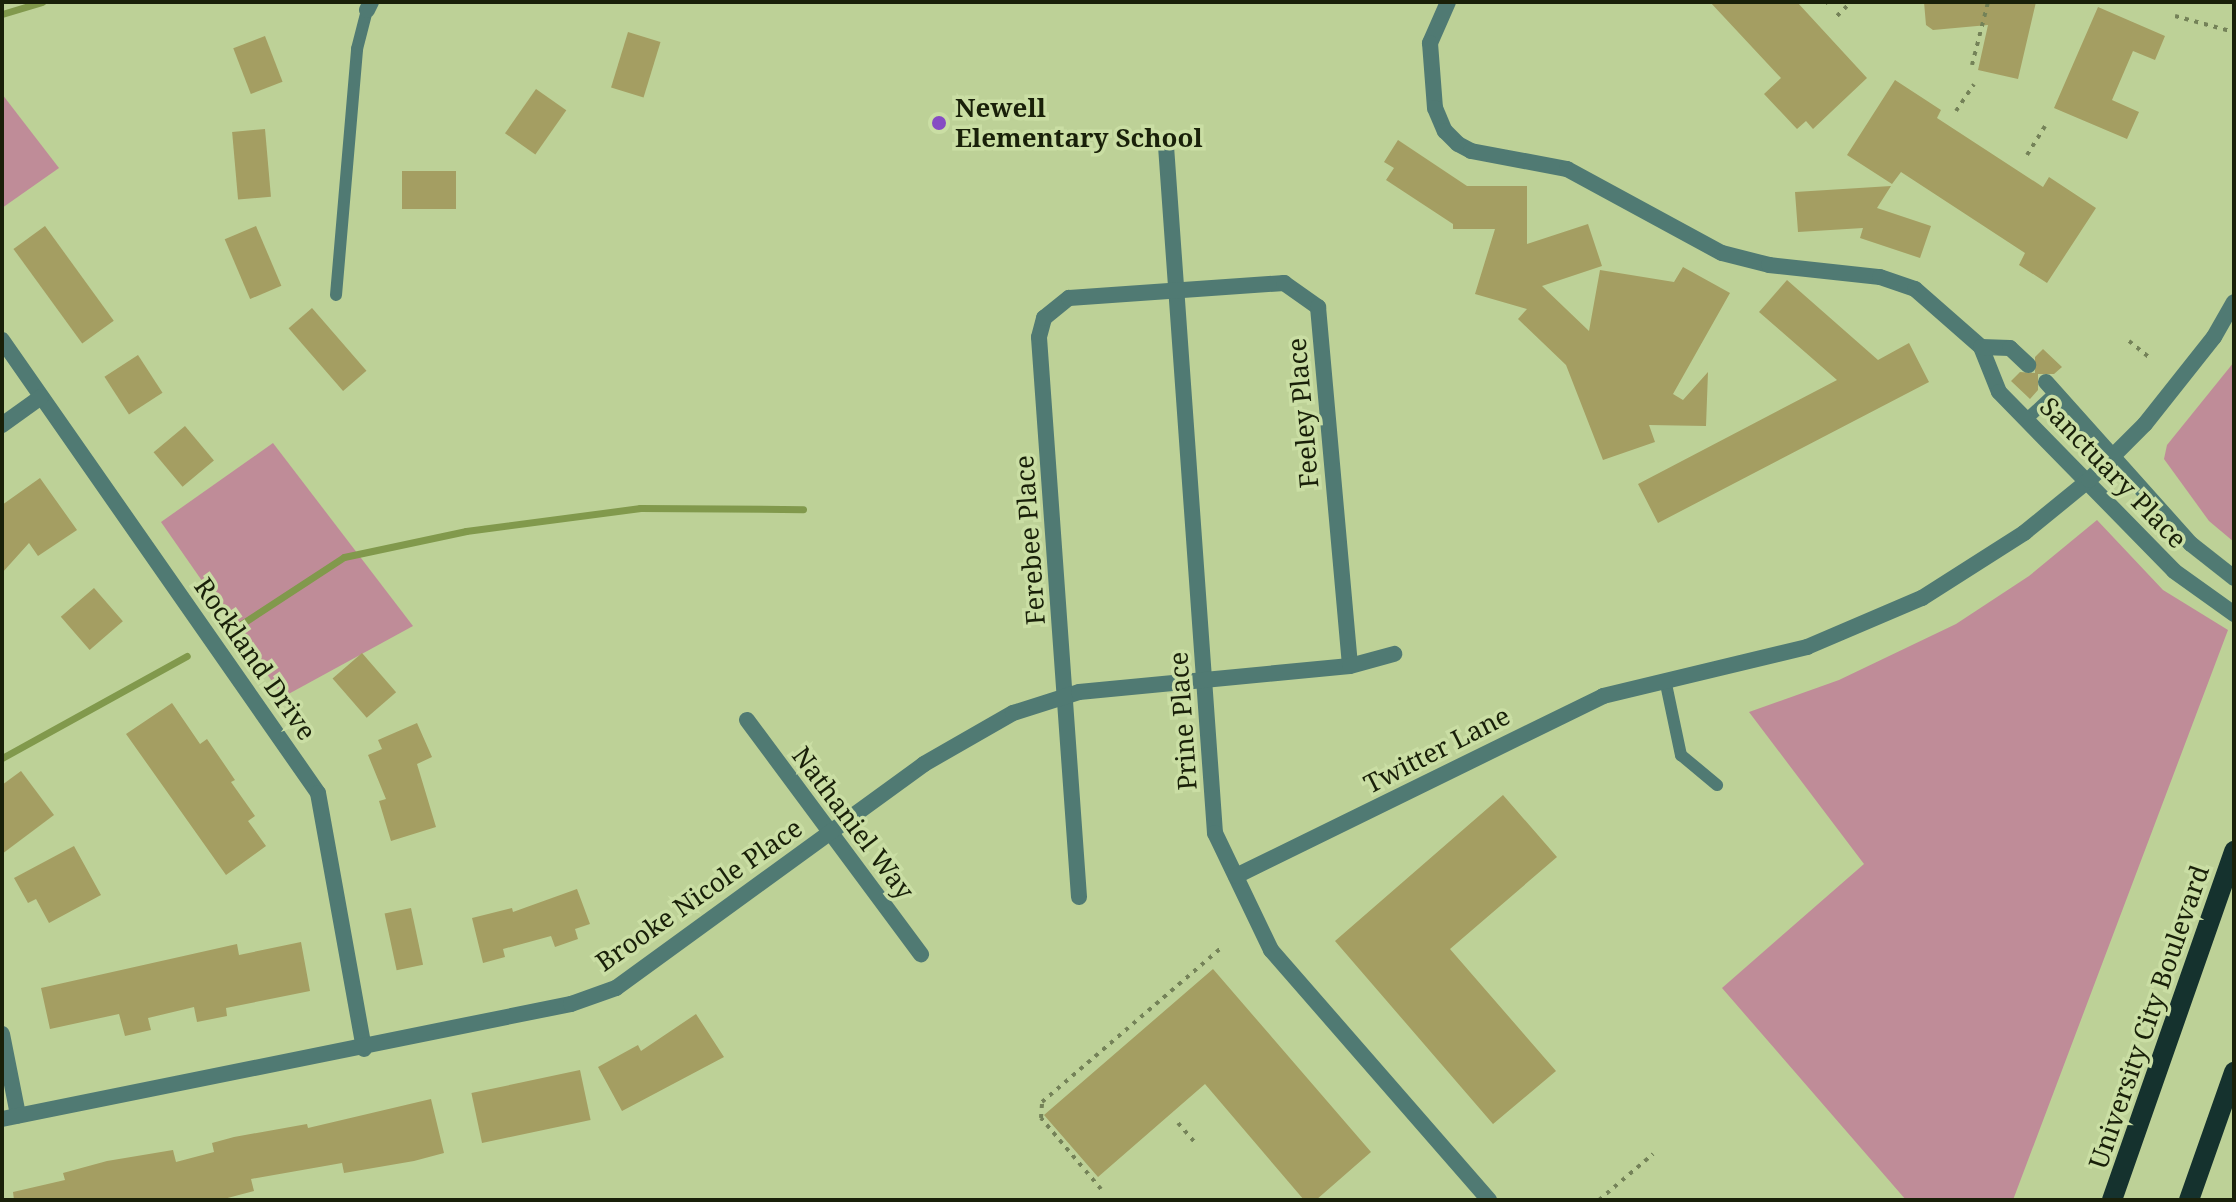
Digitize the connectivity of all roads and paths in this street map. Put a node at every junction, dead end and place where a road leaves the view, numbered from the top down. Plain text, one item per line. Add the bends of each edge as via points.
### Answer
1 (1448, 2) edge
2 (1851, 2) edge
3 (1988, 2) edge
4 (369, 6) edge
5 (1837, 16) dead end
6 (2175, 16) dead end
7 (2234, 32) edge
8 (1972, 65) dead end
9 (1974, 84) dead end
10 (1956, 111) dead end
11 (2045, 126) dead end
12 (1166, 146) dead end
13 (2027, 155) dead end
14 (1175, 289) junction
15 (336, 295) dead end
16 (2234, 302) edge
17 (2, 340) edge
18 (2129, 341) dead end
19 (1981, 347) junction
20 (2151, 359) dead end
21 (2028, 365) dead end
22 (2051, 387) joint
23 (41, 397) junction
24 (2027, 419) junction
25 (2, 425) edge
26 (2112, 457) junction
27 (2089, 480) junction
28 (2234, 578) edge
29 (2234, 614) edge
30 (1394, 654) dead end
31 (1350, 666) junction
32 (1204, 681) junction
33 (1666, 684) junction
34 (1064, 697) junction
35 (747, 720) dead end
36 (1717, 785) dead end
37 (829, 833) junction
38 (2234, 851) edge
39 (1236, 876) junction
40 (1079, 897) dead end
41 (1222, 947) dead end
42 (921, 954) dead end
43 (2, 1034) edge
44 (364, 1049) junction
45 (2234, 1072) edge
46 (10, 1117) edge
47 (1178, 1123) dead end
48 (1196, 1144) dead end
49 (1653, 1154) dead end
50 (1101, 1189) dead end
51 (1489, 1200) edge
52 (1599, 1200) edge
53 (2112, 1200) edge
54 (2189, 1200) edge

1 - 19 street, Sanctuary Place via 1430,43 1435,108 1458,144 1567,169 1722,253 1769,265 1880,277 1915,289
2 - 5 path
3 - 8 path
4 - 15 lane via 357,49
6 - 7 path
9 - 10 path
11 - 13 path
12 - 14 street, Prine Place
14 - 31 street, Feeley Place via 1284,283 1318,307
14 - 32 street, Prine Place
14 - 34 street, Ferebee Place via 1069,298 1044,318 1039,337
16 - 26 street via 2206,347
17 - 23 street, Rockland Drive
18 - 20 path
19 - 21 street, Sanctuary Place via 2010,348
19 - 24 street, Sanctuary Place via 1999,392
22 - 24 lane
22 - 26 street, Sanctuary Place
23 - 25 street
23 - 44 street, Rockland Drive via 318,793
24 - 27 street, Sanctuary Place
26 - 27 street
26 - 28 street, Sanctuary Place via 2191,544
27 - 29 street, Sanctuary Place via 2174,571
27 - 33 street, Twitter Lane via 2024,533 1922,598 1807,647
30 - 31 street, Brooke Nicole Place
31 - 32 street, Brooke Nicole Place
32 - 34 street, Brooke Nicole Place
32 - 39 street, Prine Place via 1215,833
33 - 36 lane via 1681,755
33 - 39 street, Twitter Lane via 1603,696 1559,715
34 - 37 street, Brooke Nicole Place via 1013,713 924,764
34 - 40 street, Ferebee Place
35 - 37 street, Nathaniel Way
37 - 42 street, Nathaniel Way
37 - 44 street, Brooke Nicole Place via 616,988 571,1004
38 - 53 main road, University City Boulevard
39 - 51 street, Prine Place via 1271,950
41 - 50 path via 1042,1102 1041,1118
43 - 46 street
44 - 46 street, Brooke Nicole Place
45 - 54 main road
47 - 48 path
49 - 52 path

